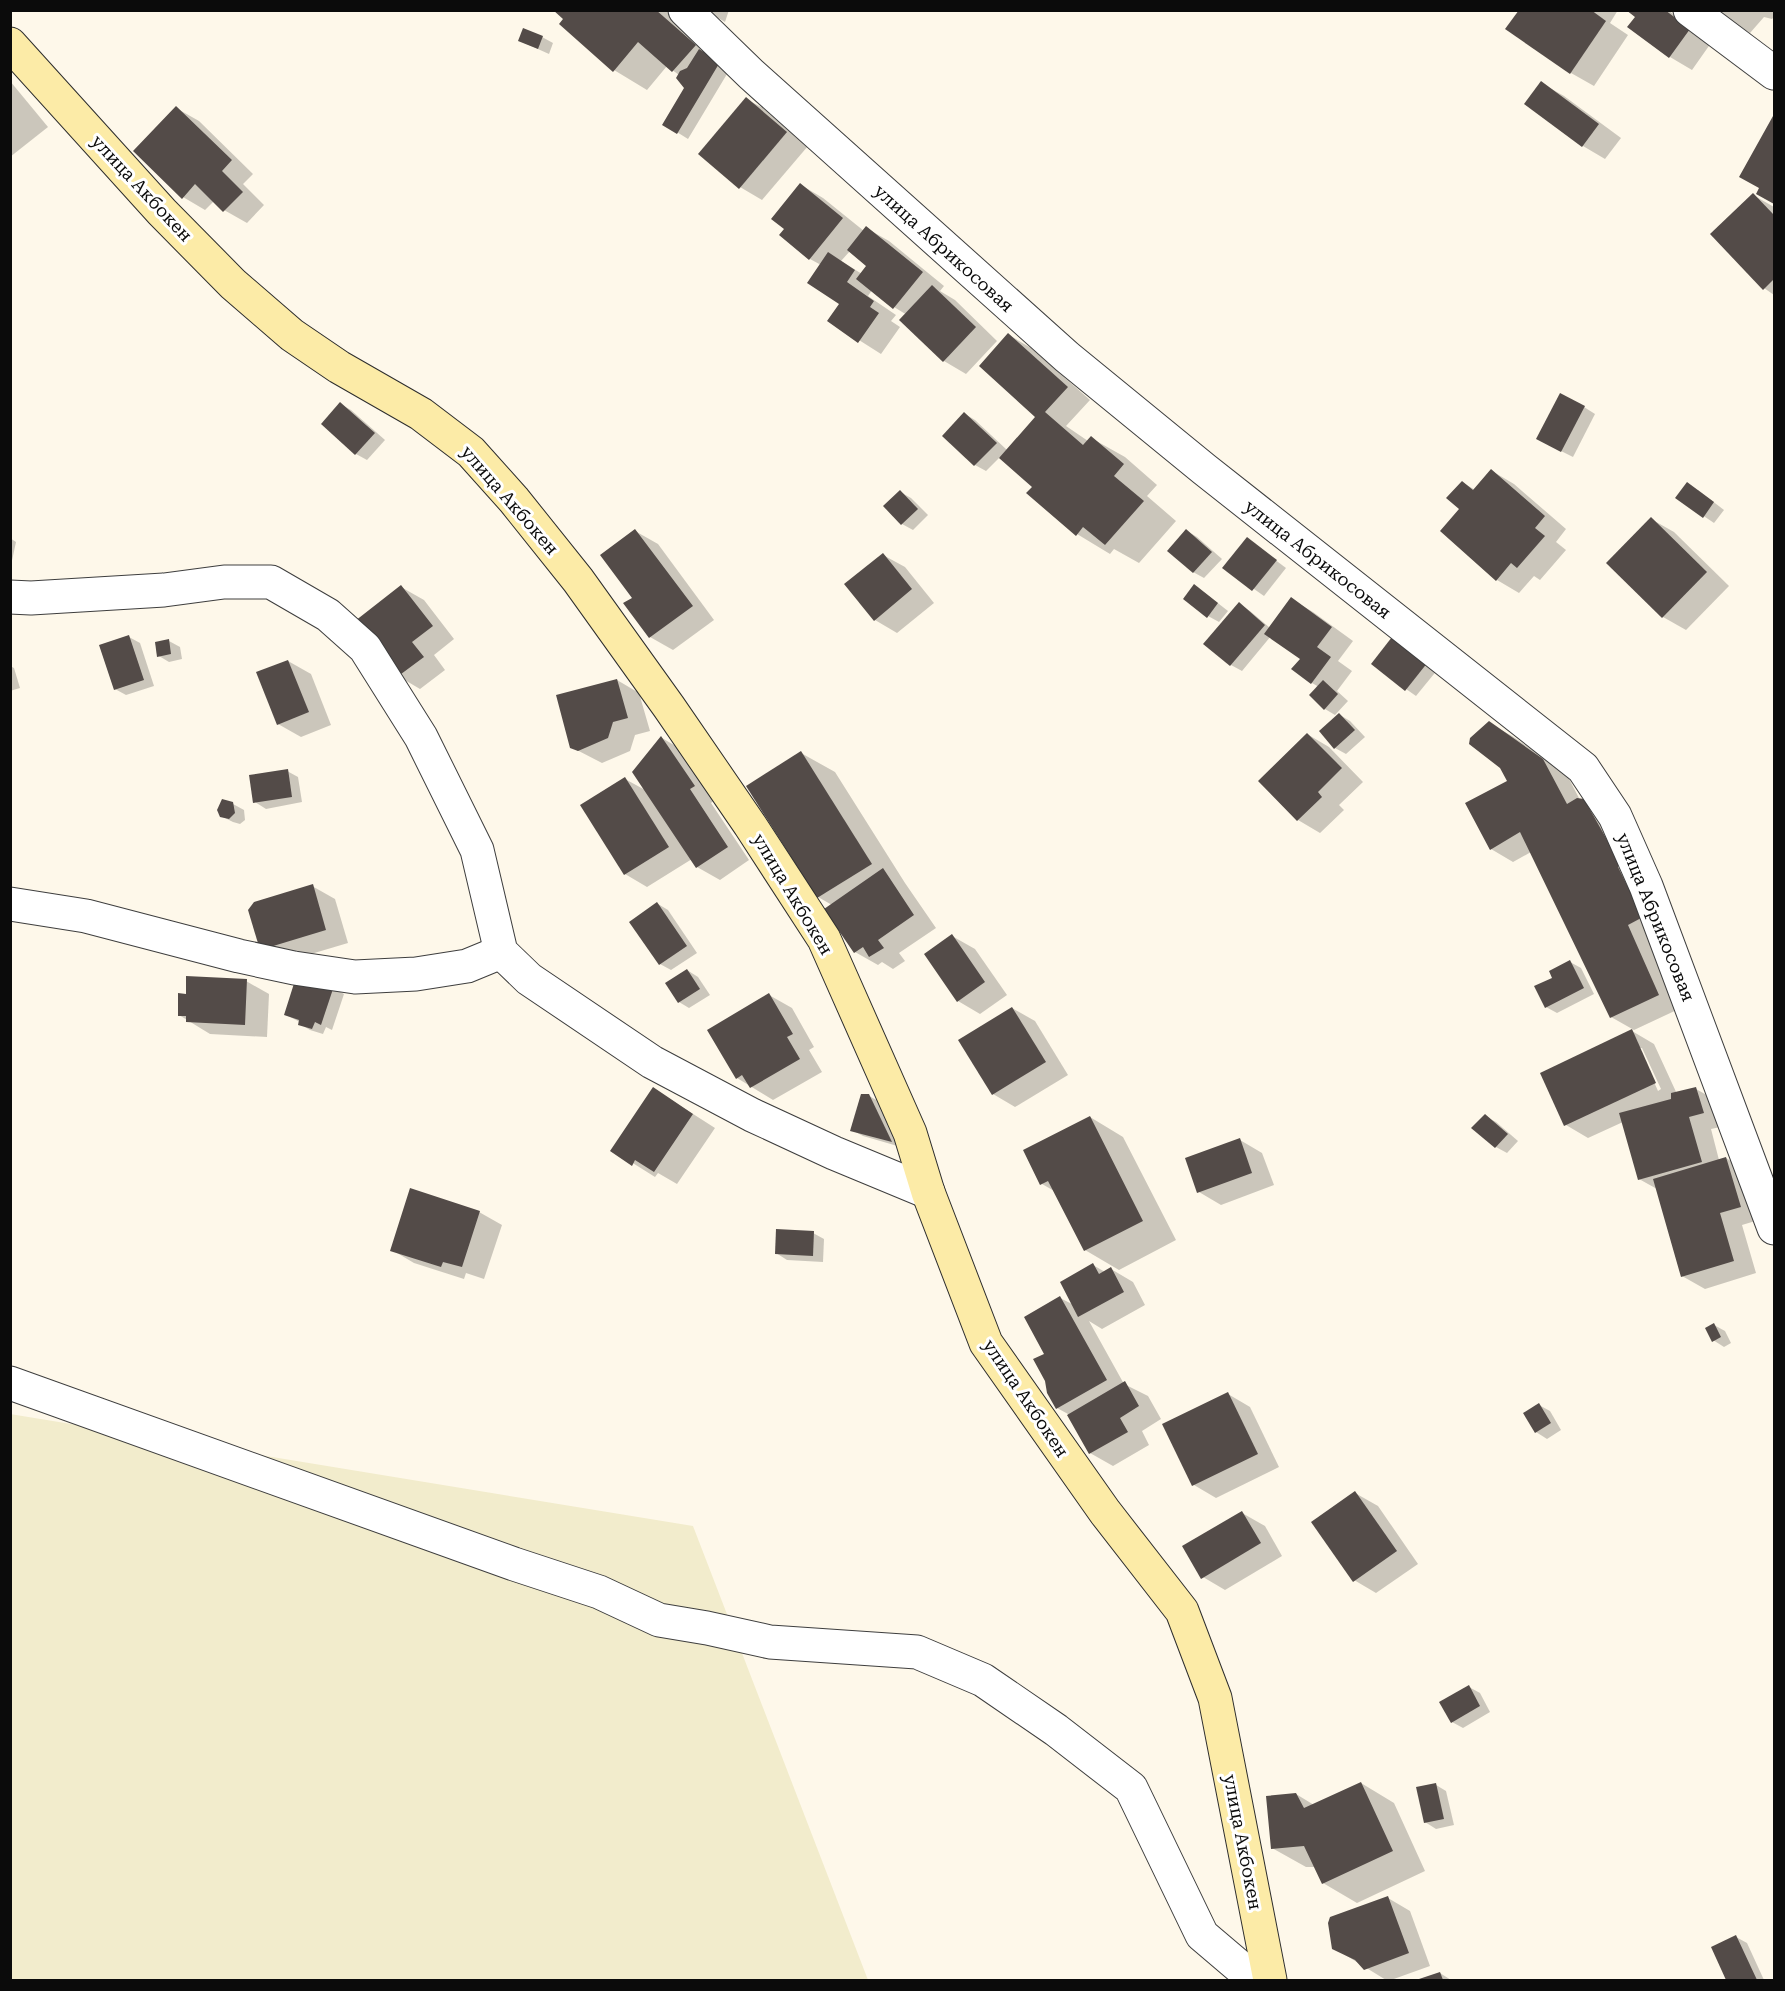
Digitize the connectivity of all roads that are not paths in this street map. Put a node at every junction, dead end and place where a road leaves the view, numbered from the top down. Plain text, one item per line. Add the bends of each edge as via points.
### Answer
1 (685, 10) edge
2 (1690, 10) edge
3 (10, 44) edge
4 (1774, 73) edge
5 (10, 597) edge
6 (10, 904) edge
7 (501, 952) junction
8 (928, 1192) junction
9 (1774, 1228) edge
10 (10, 1383) edge
11 (1255, 1980) edge
12 (1270, 1980) edge

1 - 9 street, улица Абрикосовая via 759,82 1067,357 1583,768 1615,816 1646,886
2 - 4 street
3 - 8 street, улица Акбокен via 232,284 292,335 421,414 471,452 564,562 669,707 824,939 910,1133
5 - 7 street via 272,582 328,615 365,648 421,737 477,850
6 - 7 street via 86,916 239,956 355,977 467,966
7 - 8 street via 528,980 652,1062 783,1129
8 - 12 street, улица Акбокен via 986,1343 1105,1512 1182,1611 1215,1698
10 - 11 street via 599,1592 659,1620 770,1642 917,1652 983,1680 1131,1788 1202,1935

